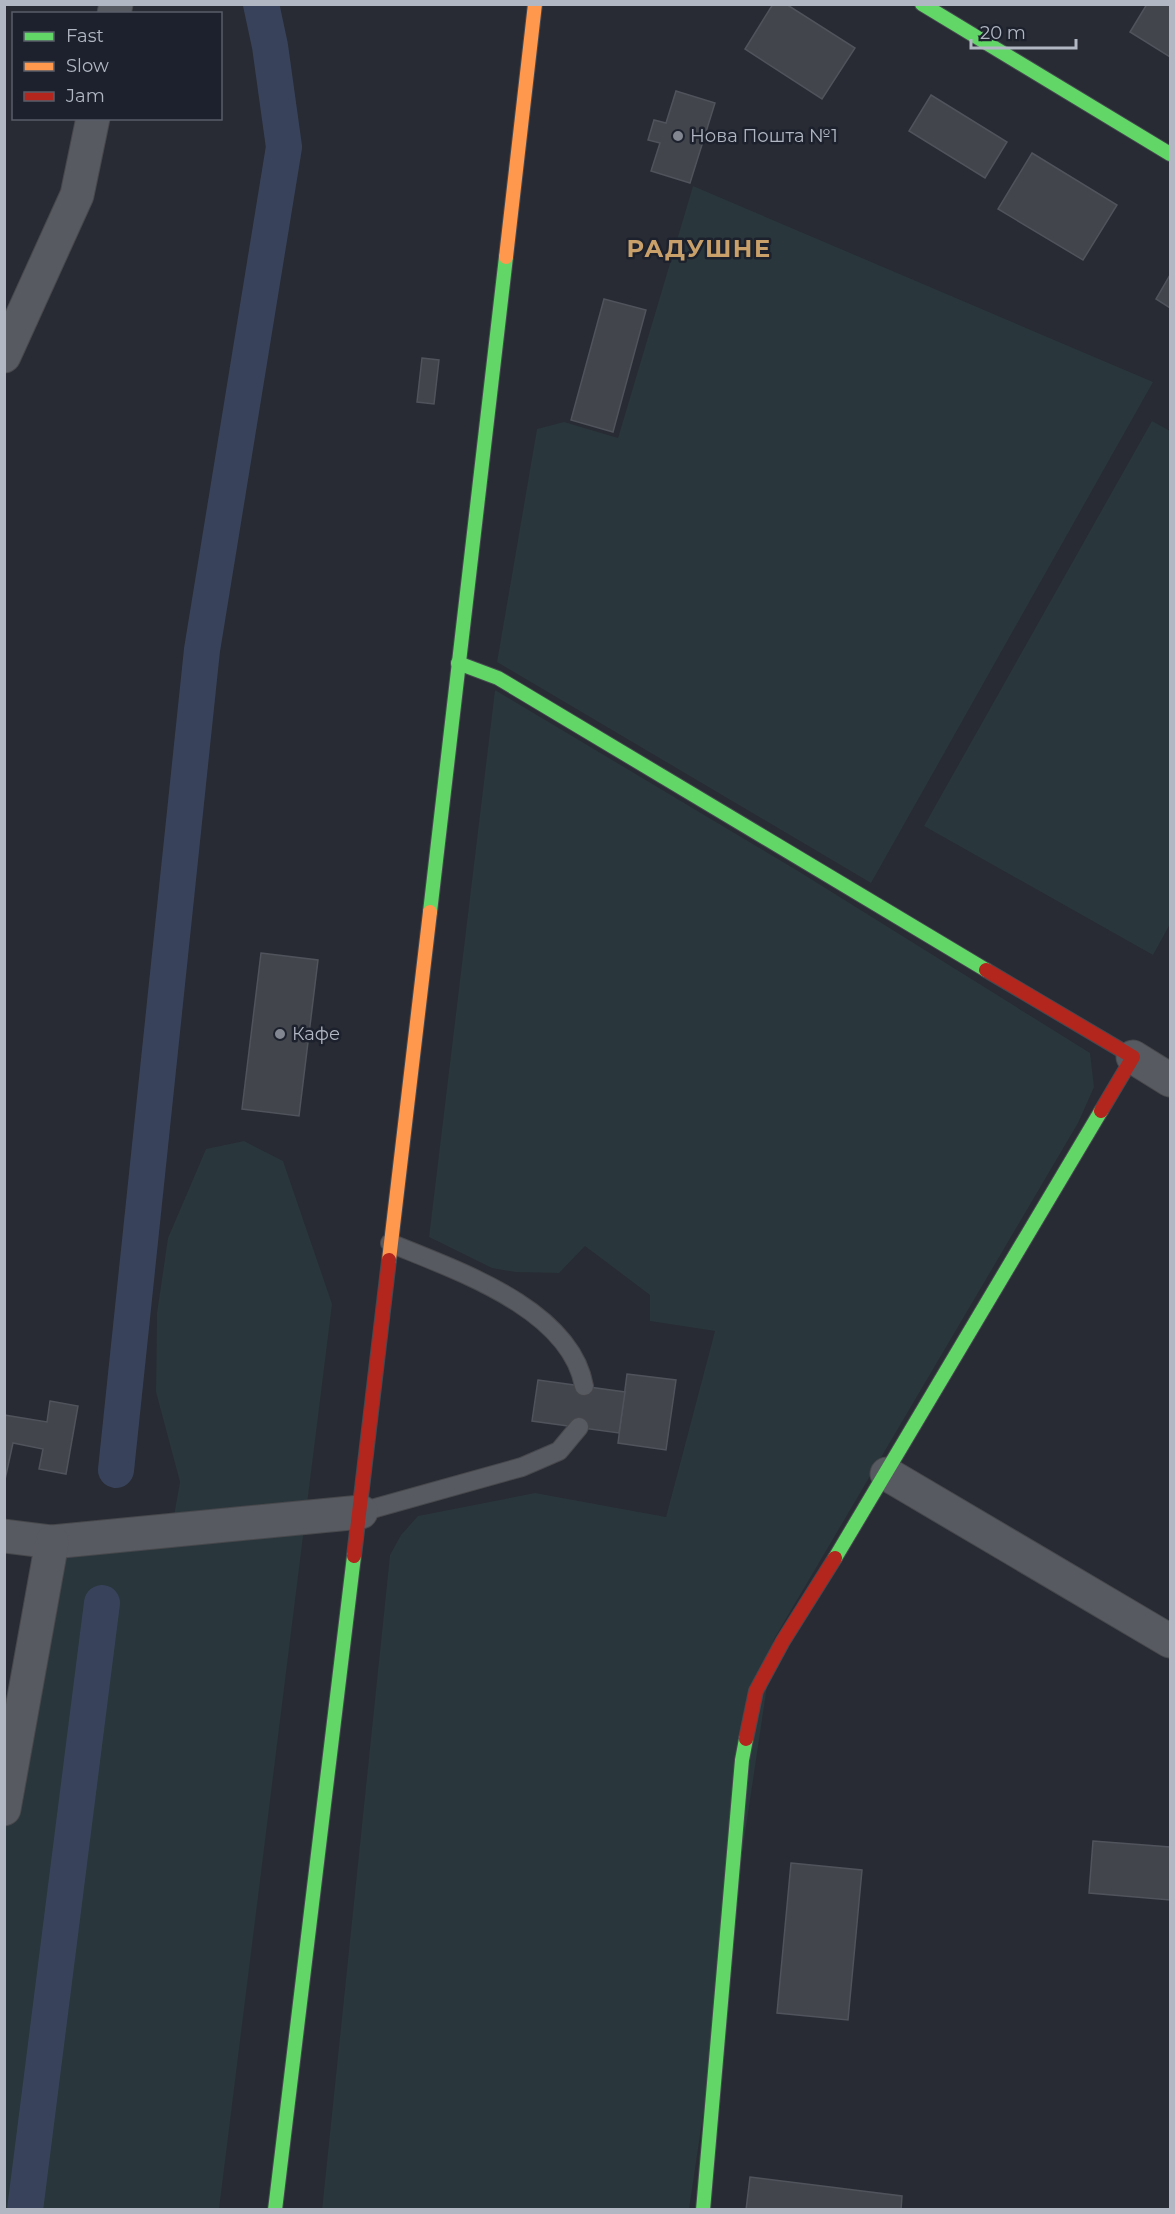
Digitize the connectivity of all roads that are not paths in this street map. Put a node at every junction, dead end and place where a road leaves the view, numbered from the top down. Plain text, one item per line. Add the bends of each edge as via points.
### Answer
1 (535, 4) edge
2 (922, 4) edge
3 (93, 120) edge
4 (1170, 154) edge
5 (4, 356) edge
6 (458, 663) junction
7 (1133, 1058) junction
8 (1170, 1080) edge
9 (390, 1243) junction
10 (584, 1386) dead end
11 (579, 1427) dead end
12 (887, 1474) junction
13 (361, 1512) junction
14 (4, 1536) edge
15 (52, 1542) junction
16 (1170, 1641) edge
17 (4, 1809) edge
18 (275, 2210) edge
19 (704, 2210) edge

1 - 6 street
2 - 4 street
3 - 5 street via 77,195
6 - 7 street via 498,678
6 - 9 street
7 - 8 street
7 - 12 street
9 - 10 lane via 463,1273 531,1311 563,1339 582,1372
9 - 13 street
11 - 13 lane via 559,1451 522,1467
12 - 16 street
12 - 19 street via 756,1691 742,1760
13 - 15 street
13 - 18 street
14 - 15 street
15 - 17 street

